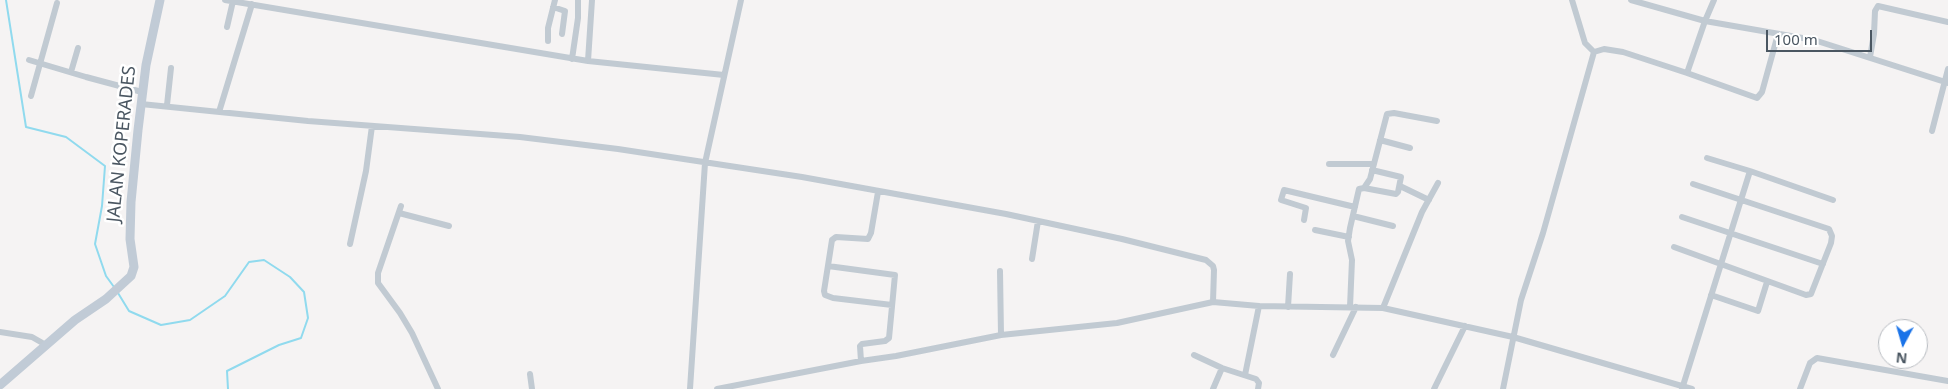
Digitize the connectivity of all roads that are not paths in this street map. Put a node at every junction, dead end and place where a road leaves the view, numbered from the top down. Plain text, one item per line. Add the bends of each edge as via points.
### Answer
1 (160, 0) edge
2 (225, 0) edge
3 (578, 0) edge
4 (592, 0) edge
5 (741, 0) edge
6 (1572, 0) edge
7 (1631, 0) edge
8 (1714, 0) edge
9 (233, 1) junction
10 (57, 3) dead end
11 (554, 3) edge
12 (252, 4) junction
13 (1705, 21) junction
14 (1948, 22) edge
15 (227, 27) dead end
16 (562, 34) dead end
17 (1778, 34) junction
18 (548, 41) dead end
19 (78, 48) dead end
20 (1594, 52) junction
21 (1870, 57) junction
22 (572, 59) junction
23 (30, 60) dead end
24 (588, 61) junction
25 (41, 63) junction
26 (171, 68) dead end
27 (1948, 70) edge
28 (71, 72) junction
29 (1686, 74) junction
30 (724, 75) junction
31 (1946, 83) edge
32 (142, 92) junction
33 (31, 96) dead end
34 (141, 104) junction
35 (167, 105) junction
36 (220, 112) junction
37 (1437, 121) dead end
38 (372, 126) junction
39 (1932, 131) dead end
40 (1380, 140) junction
41 (1410, 148) dead end
42 (1707, 158) dead end
43 (706, 163) junction
44 (1329, 164) dead end
45 (1373, 167) junction
46 (1750, 171) junction
47 (1438, 183) dead end
48 (1694, 184) dead end
49 (1400, 186) junction
50 (1364, 188) junction
51 (878, 192) junction
52 (1309, 196) junction
53 (1429, 200) junction
54 (1833, 200) dead end
55 (1741, 201) junction
56 (1355, 207) junction
57 (1306, 208) junction
58 (1353, 216) junction
59 (1682, 217) dead end
60 (1304, 220) dead end
61 (1038, 221) junction
62 (449, 226) dead end
63 (1393, 226) dead end
64 (1315, 230) dead end
65 (1730, 232) junction
66 (1348, 237) junction
67 (350, 244) dead end
68 (1674, 247) dead end
69 (1032, 259) dead end
70 (1720, 264) junction
71 (1823, 264) junction
72 (828, 266) junction
73 (1000, 271) dead end
74 (1290, 274) dead end
75 (1767, 282) junction
76 (1711, 295) junction
77 (1212, 302) junction
78 (892, 305) junction
79 (1260, 306) junction
80 (1288, 307) junction
81 (1353, 307) junction
82 (1383, 308) junction
83 (1465, 326) junction
84 (0, 332) edge
85 (1001, 335) junction
86 (1513, 337) junction
87 (46, 344) junction
88 (1194, 354) dead end
89 (1333, 356) dead end
90 (861, 361) junction
91 (1222, 368) junction
92 (530, 374) dead end
93 (1245, 375) junction
94 (1948, 381) edge
95 (0, 385) edge
96 (1683, 388) edge
97 (438, 389) edge
98 (532, 389) edge
99 (690, 389) edge
100 (717, 389) edge
101 (1214, 389) edge
102 (1258, 389) edge
103 (1434, 389) edge
104 (1503, 389) edge
105 (1692, 389) edge
106 (1800, 389) edge

1 - 32 street, JALAN KOPERADES
2 - 9 street
3 - 22 street
4 - 24 street
5 - 30 street
6 - 20 street via 1585,43
7 - 13 street
8 - 13 street
9 - 12 street
9 - 15 street
10 - 25 street
11 - 16 street via 565,11
11 - 18 street
12 - 22 street
12 - 36 street
13 - 17 street
13 - 29 street
14 - 21 street via 1878,6
17 - 21 street via 1814,40
17 - 29 street via 1762,92 1757,98
19 - 28 street
20 - 29 street via 1604,49 1623,52
20 - 86 street
21 - 31 street
22 - 24 street
23 - 25 street
24 - 30 street
25 - 28 street
25 - 33 street
26 - 35 street
27 - 31 street
28 - 32 street
30 - 43 street
31 - 39 street
32 - 34 street, JALAN KOPERADES
34 - 35 street
34 - 87 street, JALAN KOPERADES via 131,202 133,271 106,299
35 - 36 street
36 - 38 street
37 - 40 street via 1388,113
38 - 43 street via 520,137
38 - 67 street
40 - 41 street
40 - 45 street
42 - 46 street
43 - 51 street
43 - 99 street
44 - 45 street
45 - 49 street via 1400,178
45 - 50 street
46 - 54 street
46 - 55 street
47 - 53 street
48 - 55 street
49 - 50 street via 1396,194
49 - 53 street
50 - 56 street via 1359,189
51 - 61 street
51 - 72 street via 870,236 866,239 833,238
52 - 56 street
52 - 57 street
52 - 57 street via 1283,192 1282,200
53 - 82 street
55 - 65 street
55 - 71 street via 1829,229 1831,243
56 - 58 street
57 - 60 street
58 - 63 street
58 - 66 street
59 - 65 street
61 - 69 street
61 - 77 street via 1206,260 1214,270
62 - 97 street via 400,210 378,273 378,283 412,333
64 - 66 street
65 - 70 street
65 - 71 street
66 - 81 street
68 - 70 street
70 - 75 street
70 - 76 street
71 - 75 street via 1809,295
72 - 78 street via 824,288 829,297
72 - 78 street via 894,274
73 - 85 street
74 - 80 street
75 - 76 street via 1758,311
76 - 96 street
77 - 79 street
77 - 85 street via 1117,322
78 - 90 street via 889,338 862,344
79 - 80 street
79 - 93 street
80 - 81 street
81 - 82 street
81 - 89 street
82 - 83 street
83 - 86 street
83 - 103 street
84 - 87 street via 32,337
85 - 90 street
86 - 96 street
86 - 104 street
87 - 95 street, JALAN KOPERADES
88 - 91 street
90 - 100 street
91 - 93 street
91 - 101 street
92 - 98 street
93 - 102 street via 1258,380
94 - 106 street via 1817,358 1810,363
96 - 105 street

